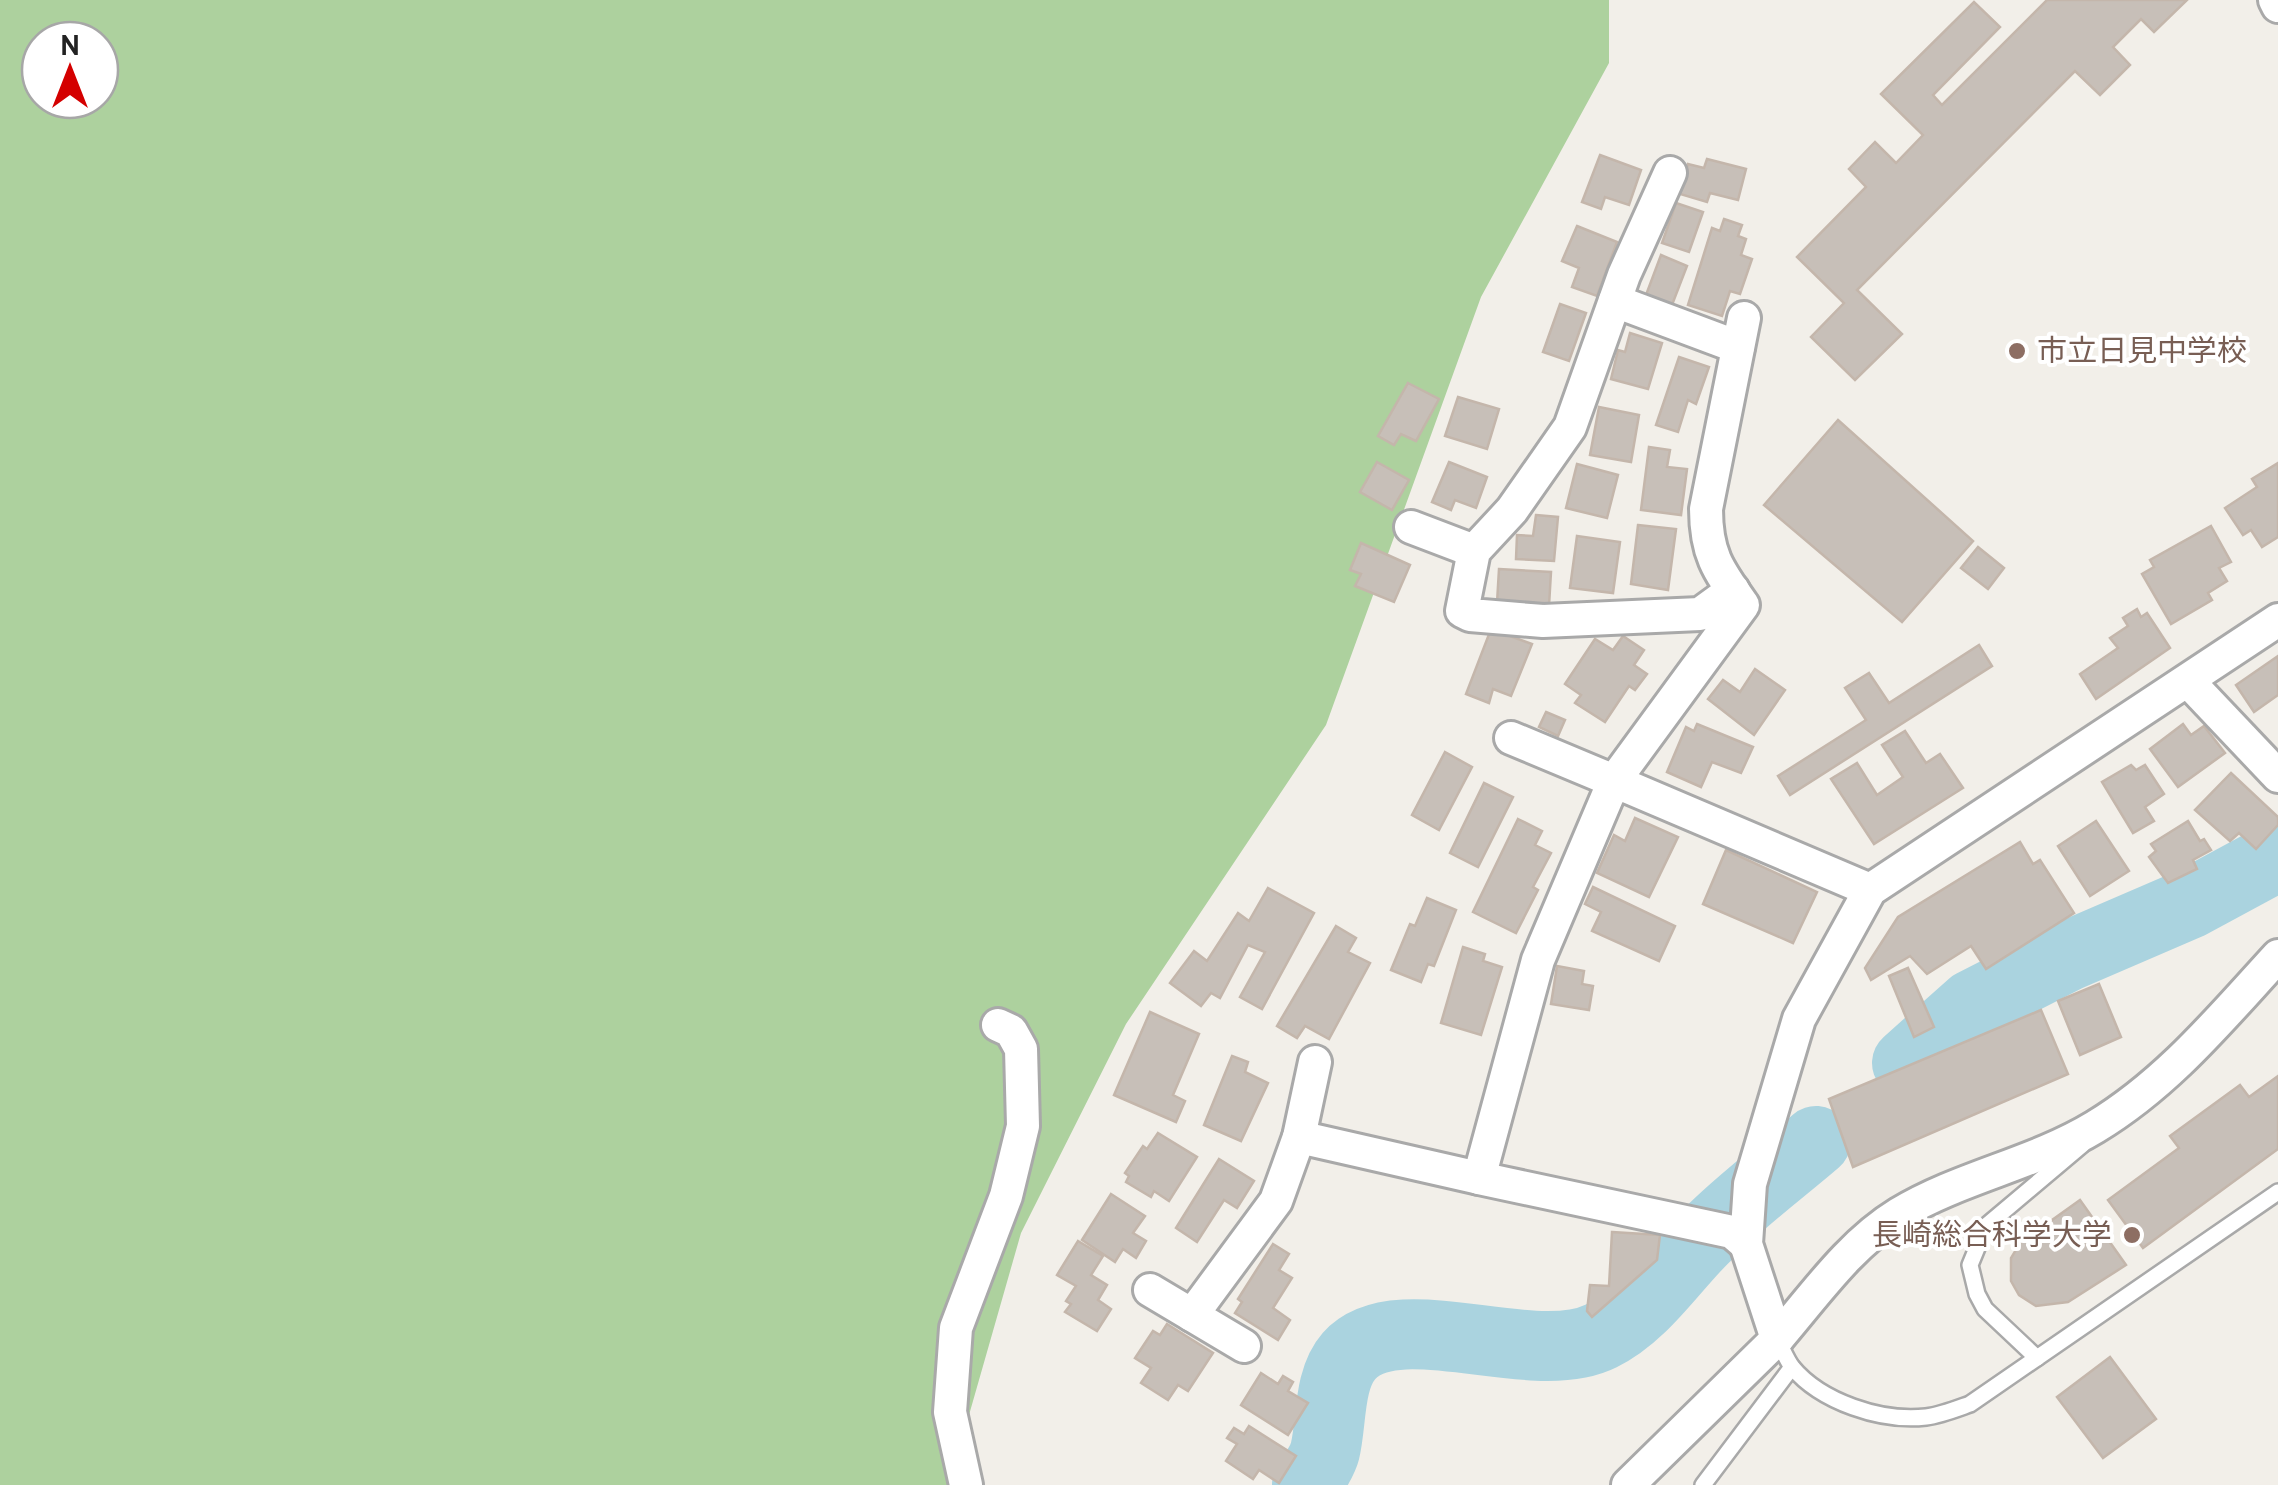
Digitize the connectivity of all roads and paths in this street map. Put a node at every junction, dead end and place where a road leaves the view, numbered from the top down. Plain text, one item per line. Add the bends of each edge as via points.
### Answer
1 (1670, 173) dead end
2 (1615, 301) junction
3 (1412, 527) dead end
4 (1474, 550) junction
5 (1732, 590) junction
6 (2278, 620) edge
7 (2188, 681) junction
8 (1511, 738) dead end
9 (2278, 776) edge
10 (1614, 780) junction
11 (1870, 890) junction
12 (2278, 956) edge
13 (998, 1024) dead end
14 (1315, 1062) dead end
15 (2092, 1129) junction
16 (1298, 1137) junction
17 (1480, 1178) junction
18 (2278, 1192) edge
19 (1741, 1234) junction
20 (1150, 1290) dead end
21 (1192, 1314) junction
22 (1244, 1346) dead end
23 (1785, 1353) junction
24 (2037, 1358) junction
25 (966, 1485) edge
26 (1628, 1485) edge
27 (1703, 1485) edge

1 - 2 street
2 - 4 street via 1570,427 1512,510
2 - 5 street via 1741,332 1706,509 1706,540
3 - 4 street
4 - 5 street via 1462,610 1470,615 1542,621 1700,614
5 - 10 street via 1743,606
6 - 7 street
7 - 9 street
7 - 11 street
8 - 10 street
10 - 11 street
10 - 17 street via 1538,960
11 - 19 street via 1799,1019
12 - 15 street via 2155,1085
13 - 25 street via 1012,1031 1020,1050 1023,1126 1006,1196 956,1328 950,1412
14 - 16 street
15 - 23 street via 1899,1214 1861,1244
15 - 24 lane via 2067,1161 1986,1226 1970,1265 1985,1309
16 - 17 street
16 - 21 street via 1276,1202
17 - 19 street
18 - 24 lane
19 - 23 street
20 - 21 street
21 - 22 street
23 - 24 lane via 1823,1393 1904,1419 1970,1404
23 - 26 street
23 - 27 lane

